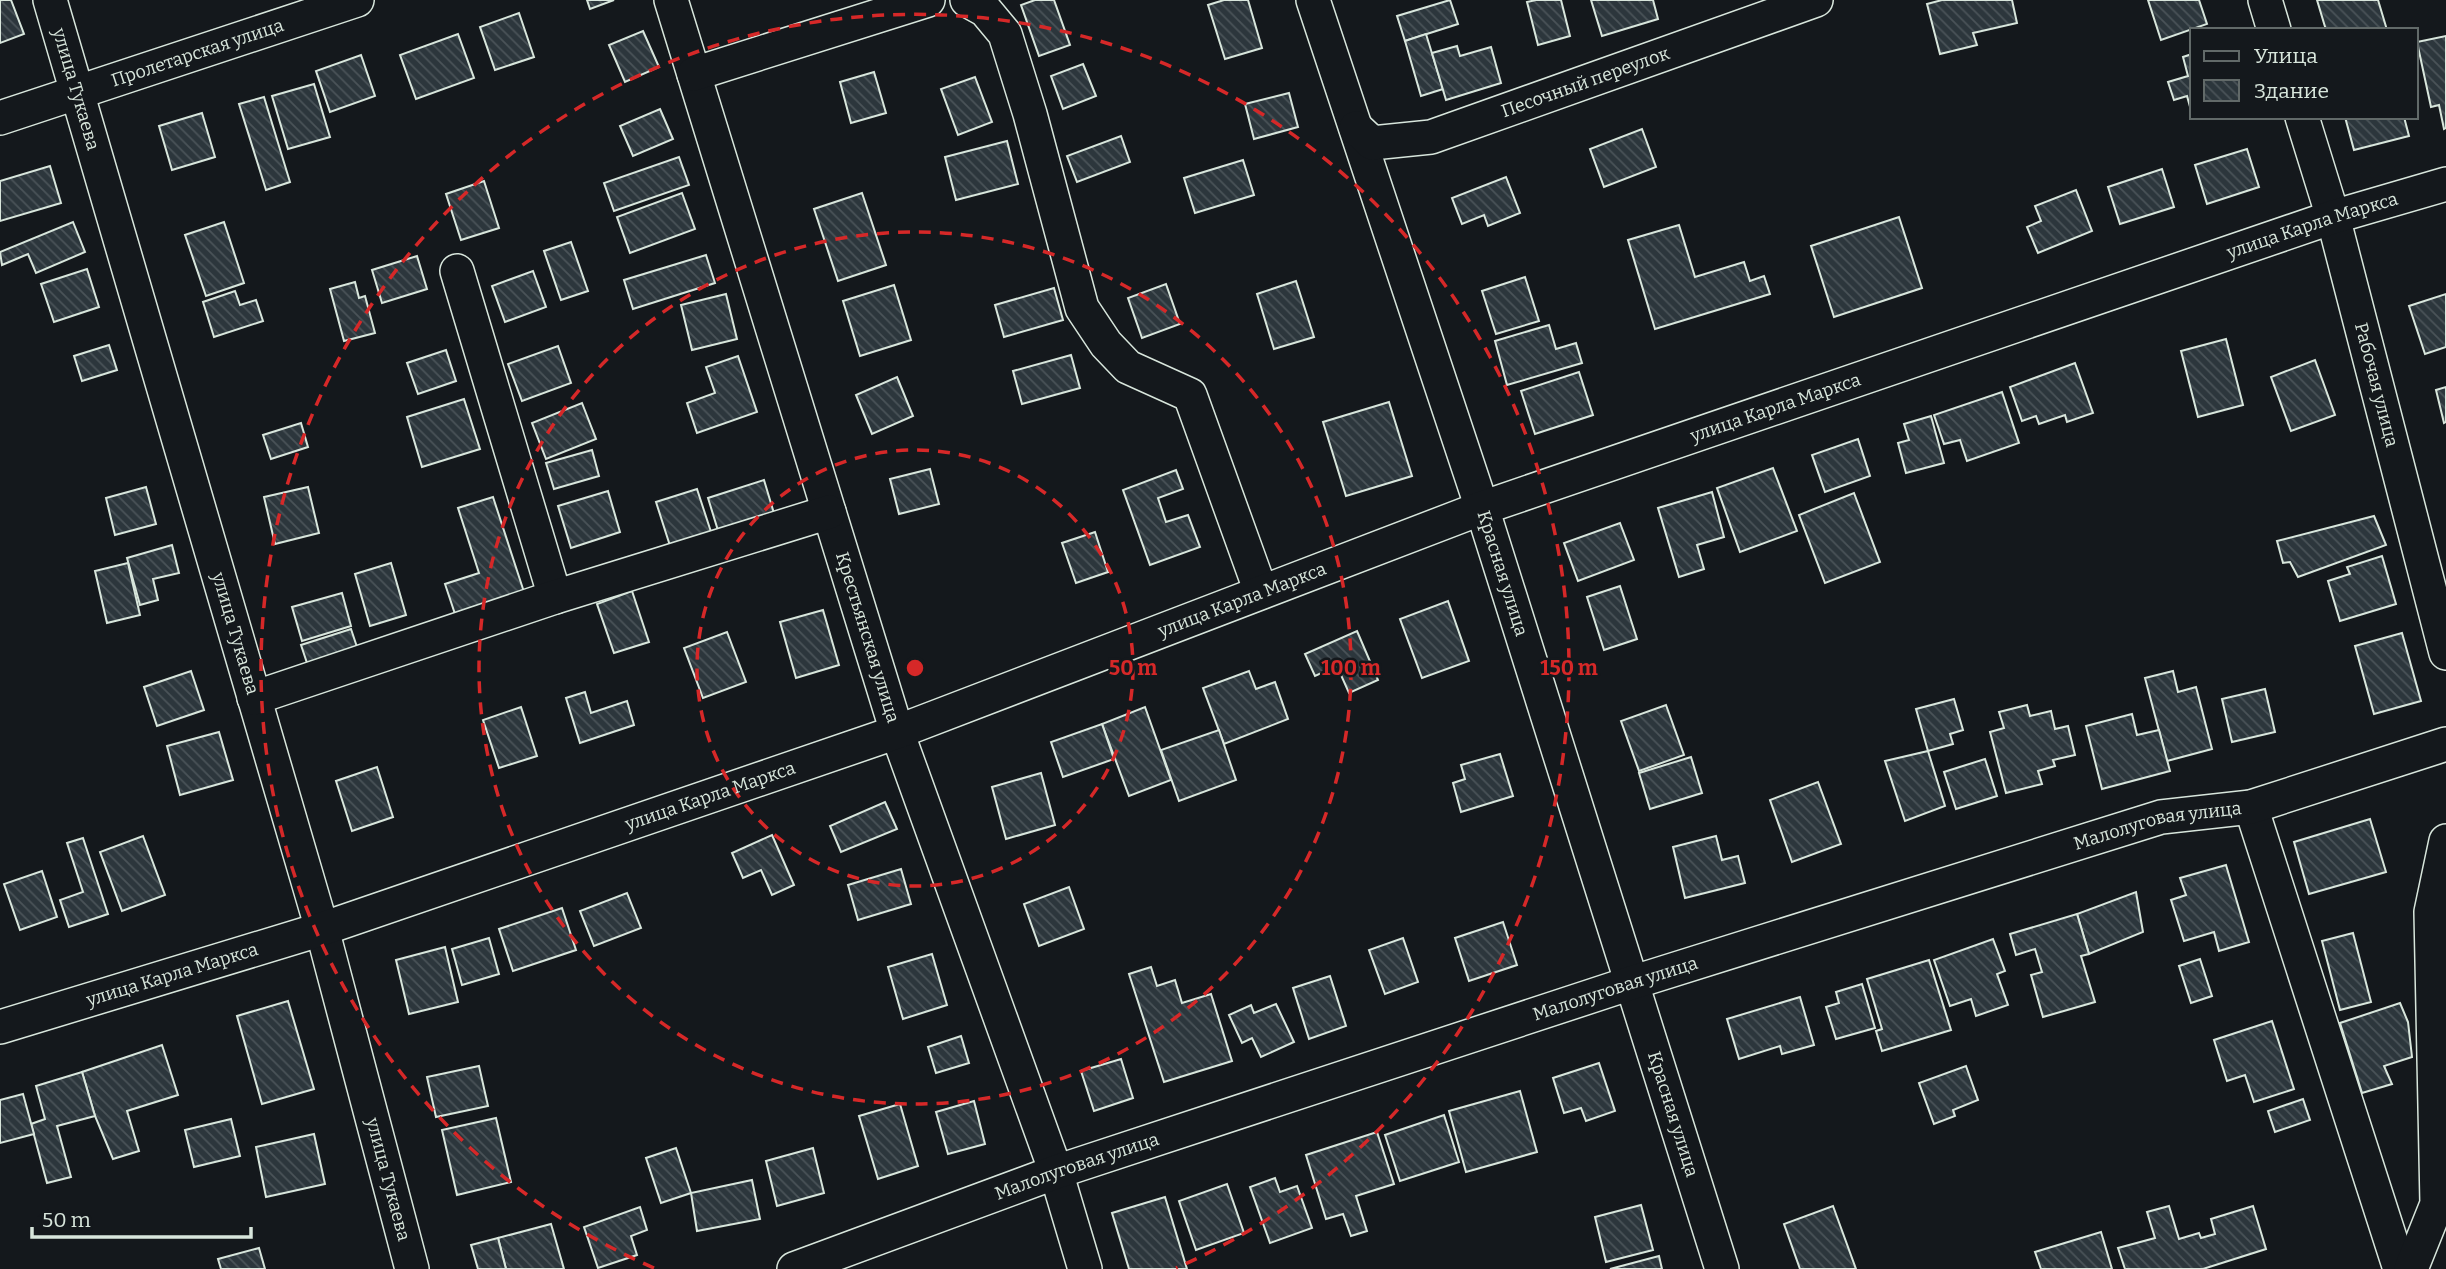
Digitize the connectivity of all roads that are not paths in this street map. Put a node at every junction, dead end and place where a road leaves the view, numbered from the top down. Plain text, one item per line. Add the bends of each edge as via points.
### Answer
1 (50, 0) edge
2 (357, 0) edge
3 (671, 0) edge
4 (928, 0) edge
5 (967, 0) edge
6 (1313, 0) edge
7 (1816, 0) edge
8 (2265, 0) edge
9 (2273, 28) edge
10 (694, 74) junction
11 (77, 93) junction
12 (0, 118) edge
13 (2303, 119) edge
14 (1356, 128) junction
15 (2446, 184) edge
16 (2333, 217) junction
17 (457, 271) dead end
18 (1482, 508) junction
19 (829, 512) junction
20 (1261, 592) junction
21 (555, 597) junction
22 (2446, 653) edge
23 (254, 698) junction
24 (897, 732) junction
25 (2446, 744) edge
26 (2251, 807) junction
27 (2446, 841) edge
28 (322, 929) junction
29 (1631, 983) junction
30 (0, 1027) edge
31 (1056, 1172) junction
32 (412, 1269) edge
33 (794, 1269) edge
34 (1085, 1269) edge
35 (1722, 1269) edge
36 (2400, 1269) edge
37 (2411, 1269) edge

1 - 11 street, улица Тукаева
2 - 11 street, Пролетарская улица
3 - 10 street, Крестьянская улица
4 - 10 street
5 - 20 street via 985,10 1005,34 1082,308 1128,367 1190,395
6 - 14 street, Красная улица
7 - 14 street, Песочный переулок via 1431,137 1372,143
8 - 9 street
10 - 19 street, Крестьянская улица
11 - 12 street, Пролетарская улица
11 - 23 street, улица Тукаева
13 - 16 street, Рабочая улица
14 - 18 street, Красная улица
15 - 16 street, улица Карла Маркса
16 - 18 street, улица Карла Маркса
16 - 22 street, Рабочая улица
17 - 21 street
18 - 20 street, улица Карла Маркса
18 - 29 street, Красная улица
19 - 21 street
19 - 24 street, Крестьянская улица
20 - 24 street, улица Карла Маркса
21 - 23 street
23 - 28 street, улица Тукаева
24 - 28 street, улица Карла Маркса
24 - 31 street, Крестьянская улица
25 - 26 street, Малолуговая улица
26 - 29 street, Малолуговая улица via 2161,817
26 - 36 street
27 - 37 street via 2431,912 2437,1204
28 - 30 street, улица Карла Маркса
28 - 32 street, улица Тукаева
29 - 31 street, Малолуговая улица
29 - 35 street, Красная улица
31 - 33 street, Малолуговая улица
31 - 34 street, Крестьянская улица

